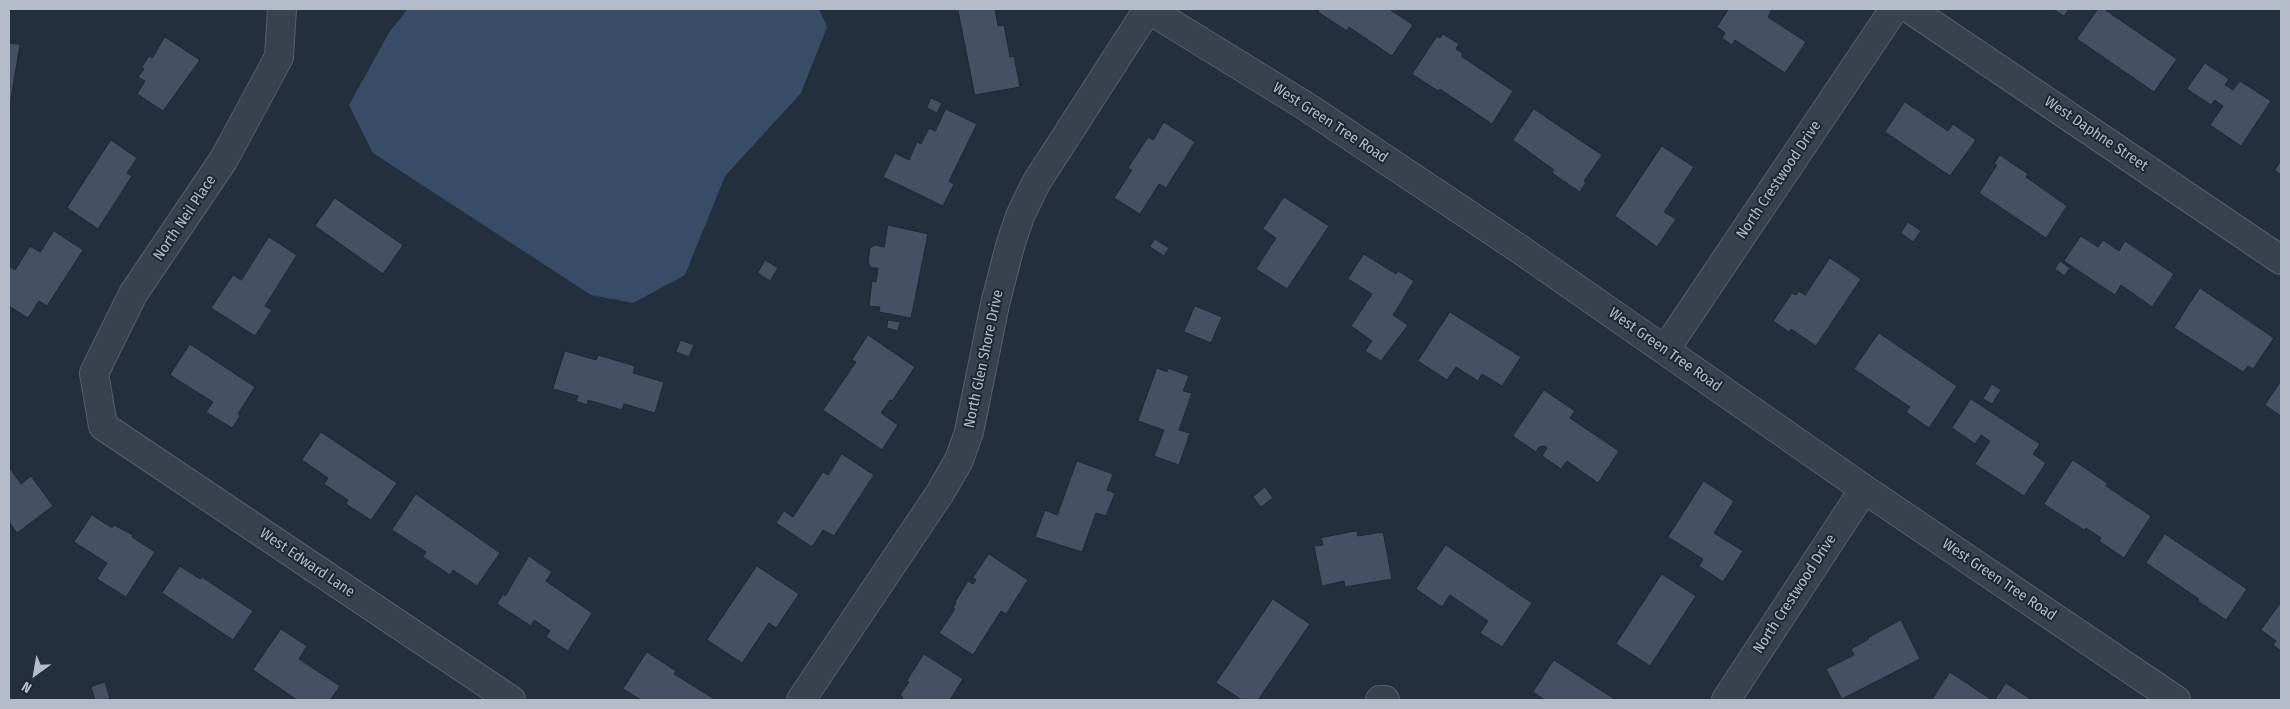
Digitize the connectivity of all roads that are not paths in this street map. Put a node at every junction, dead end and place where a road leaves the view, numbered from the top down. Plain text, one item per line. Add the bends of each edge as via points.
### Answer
1 (282, 9) edge
2 (1148, 9) edge
3 (1894, 9) edge
4 (1910, 9) edge
5 (2281, 260) edge
6 (1665, 350) junction
7 (103, 426) joint
8 (1864, 489) junction
9 (511, 700) edge
10 (801, 700) edge
11 (1726, 700) edge
12 (2176, 700) edge

1 - 7 street, North Neil Place via 279,56 224,159 133,294 94,373
2 - 6 street, West Green Tree Road via 1307,107
2 - 10 street, North Glen Shore Drive via 1036,183 1020,216 995,304 969,432 959,460
3 - 6 street, North Crestwood Drive
4 - 5 street, West Daphne Street
6 - 8 street, West Green Tree Road
7 - 9 street, West Edward Lane
8 - 11 street, North Crestwood Drive
8 - 12 street, West Green Tree Road

